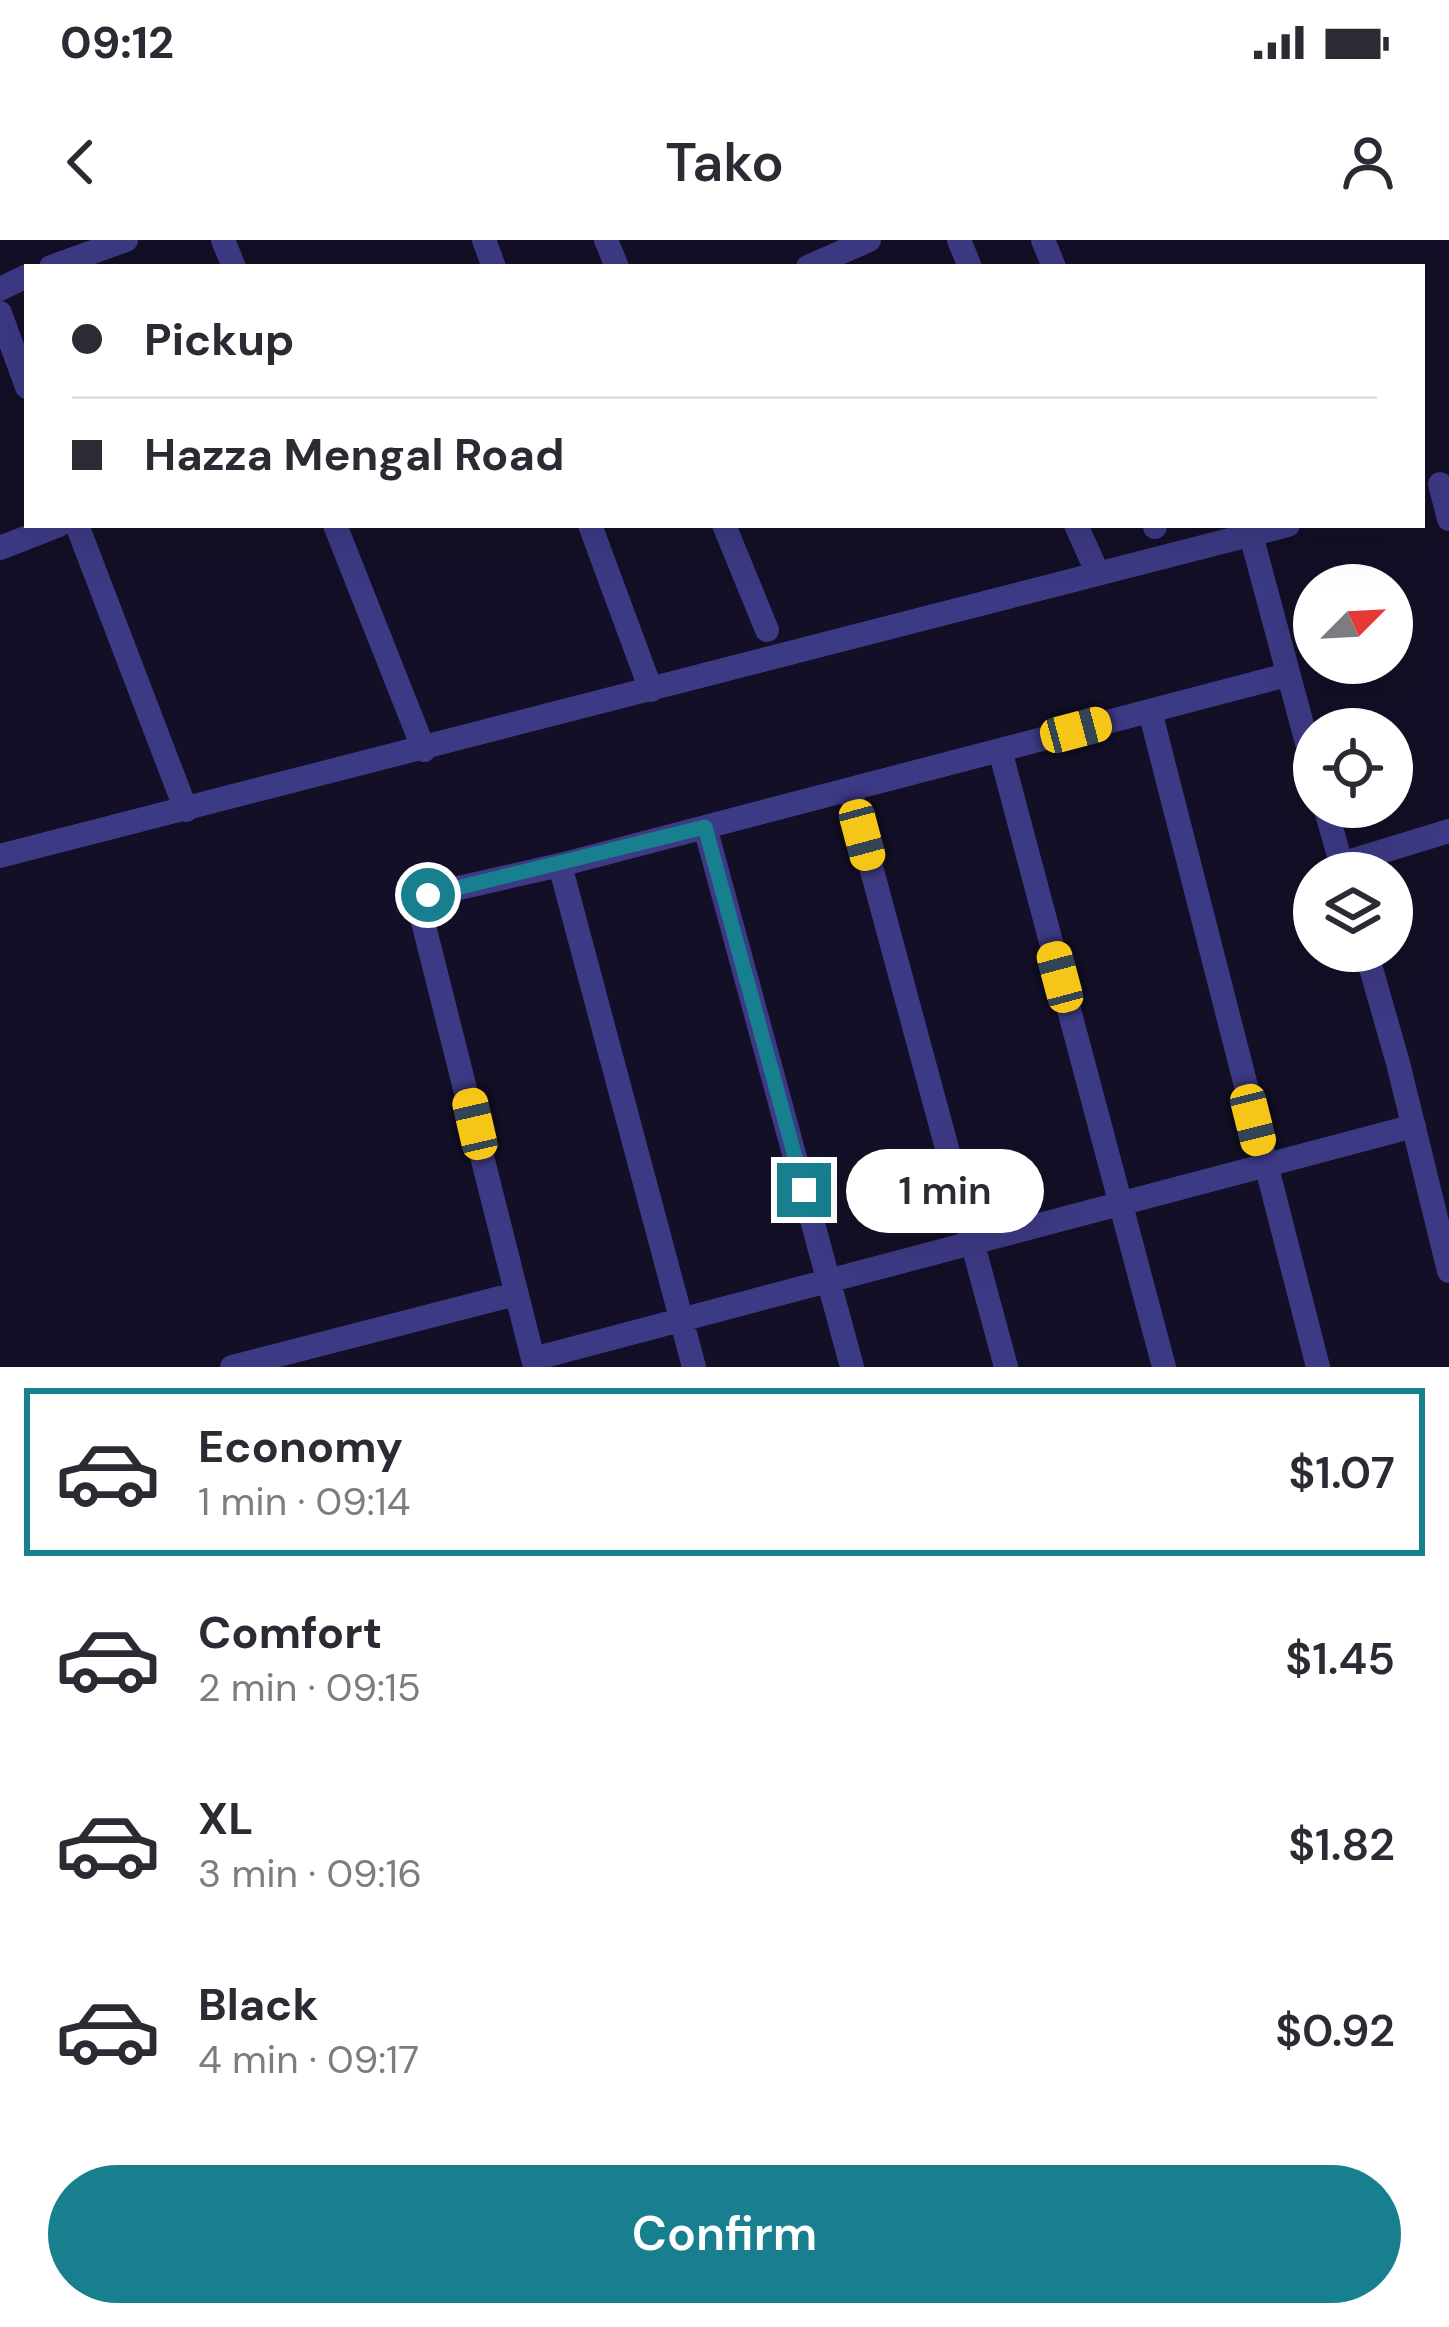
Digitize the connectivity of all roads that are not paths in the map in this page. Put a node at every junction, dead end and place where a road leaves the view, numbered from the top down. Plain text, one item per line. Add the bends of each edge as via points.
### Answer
1 (126, 240) edge
2 (869, 240) edge
3 (59, 264) edge
4 (815, 264) edge
5 (0, 313) edge
6 (24, 379) edge
7 (1437, 485) edge
8 (1449, 519) edge
9 (51, 528) edge
10 (78, 528) edge
11 (335, 528) edge
12 (591, 528) edge
13 (732, 528) edge
14 (1077, 528) edge
15 (1277, 528) edge
16 (1251, 535) junction
17 (0, 548) edge
18 (1098, 574) junction
19 (767, 630) dead end
20 (1287, 675) junction
21 (651, 690) junction
22 (1296, 708) edge
23 (1150, 711) junction
24 (424, 750) junction
25 (1000, 750) junction
26 (850, 790) junction
27 (186, 810) junction
28 (705, 827) junction
29 (1449, 831) edge
30 (1388, 852) edge
31 (0, 856) edge
32 (560, 865) junction
33 (1372, 972) edge
34 (1414, 1126) junction
35 (1265, 1166) junction
36 (1120, 1204) junction
37 (970, 1243) junction
38 (1449, 1270) edge
39 (829, 1281) junction
40 (515, 1294) junction
41 (682, 1319) junction
42 (534, 1363) edge
43 (241, 1366) edge
44 (694, 1367) edge
45 (852, 1367) edge
46 (1006, 1367) edge
47 (1165, 1367) edge
48 (1318, 1367) edge

1 - 3 street
2 - 4 street
5 - 6 street
7 - 8 street
9 - 17 street
10 - 27 street
11 - 24 street
12 - 21 street
13 - 19 street
14 - 18 street
15 - 16 street
16 - 18 street
16 - 20 street
18 - 21 street
20 - 22 street
20 - 23 street
21 - 24 street
23 - 25 street
23 - 35 street
24 - 27 street
25 - 26 street
25 - 36 street
26 - 28 street
26 - 37 street
27 - 31 street
28 - 32 street
28 - 39 street
29 - 30 street
32 - 40 street via 418,902
32 - 41 street
33 - 34 street
34 - 35 street
34 - 38 street
35 - 36 street
35 - 48 street
36 - 37 street
36 - 47 street
37 - 39 street
37 - 46 street
39 - 41 street
39 - 45 street
40 - 42 street
40 - 43 street
41 - 42 street
41 - 44 street

